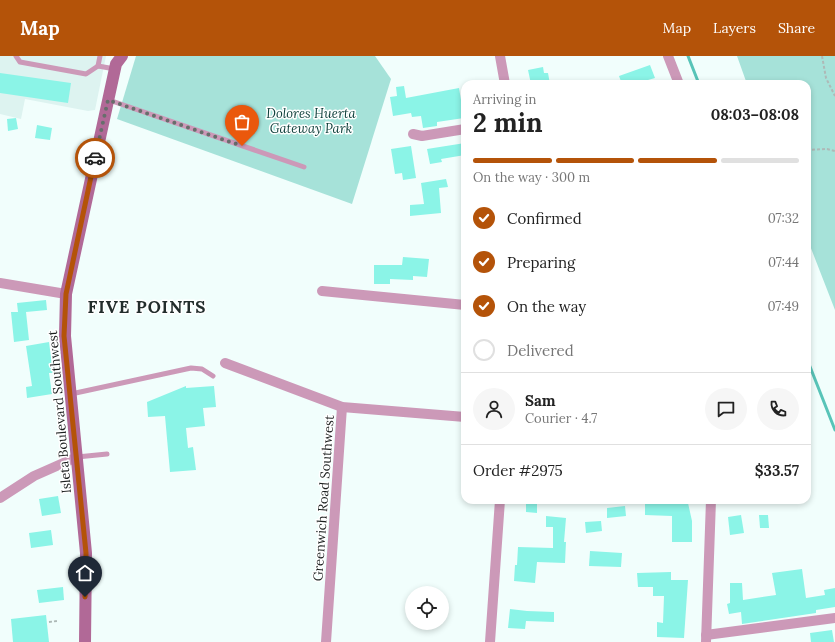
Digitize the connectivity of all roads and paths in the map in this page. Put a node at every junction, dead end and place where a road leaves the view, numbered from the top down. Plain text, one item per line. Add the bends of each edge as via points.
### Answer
1 (16, 56) edge
2 (100, 56) edge
3 (500, 56) edge
4 (668, 56) edge
5 (822, 56) edge
6 (116, 61) edge
7 (98, 66) junction
8 (504, 80) edge
9 (677, 80) edge
10 (835, 96) edge
11 (108, 100) junction
12 (461, 130) edge
13 (413, 134) dead end
14 (811, 150) edge
15 (835, 151) edge
16 (304, 167) dead end
17 (0, 284) edge
18 (322, 290) dead end
19 (66, 294) junction
20 (461, 305) edge
21 (225, 363) dead end
22 (213, 376) dead end
23 (70, 394) junction
24 (342, 407) junction
25 (461, 417) edge
26 (107, 454) dead end
27 (77, 457) junction
28 (0, 498) edge
29 (500, 504) edge
30 (711, 504) edge
31 (835, 618) edge
32 (57, 621) dead end
33 (49, 622) dead end
34 (706, 638) edge
35 (85, 642) edge
36 (326, 642) edge
37 (490, 642) edge

1 - 7 lane via 20,62 86,74
2 - 7 lane
3 - 8 street
4 - 9 street
5 - 10 path via 826,78
6 - 7 lane
6 - 11 main road, Isleta Boulevard Southwest
11 - 16 lane
11 - 19 main road, Isleta Boulevard Southwest
12 - 13 street via 422,136
14 - 15 path
17 - 19 street
18 - 20 street
19 - 23 main road, Isleta Boulevard Southwest via 64,336
21 - 24 street
22 - 23 lane via 202,369 191,368
23 - 27 main road, Isleta Boulevard Southwest
24 - 25 street, Greenwich Road Southwest
24 - 36 street, Greenwich Road Southwest
26 - 27 lane
27 - 28 street via 34,476
27 - 35 main road, Isleta Boulevard Southwest via 86,553
29 - 37 street
30 - 34 street
31 - 34 street
32 - 33 path

